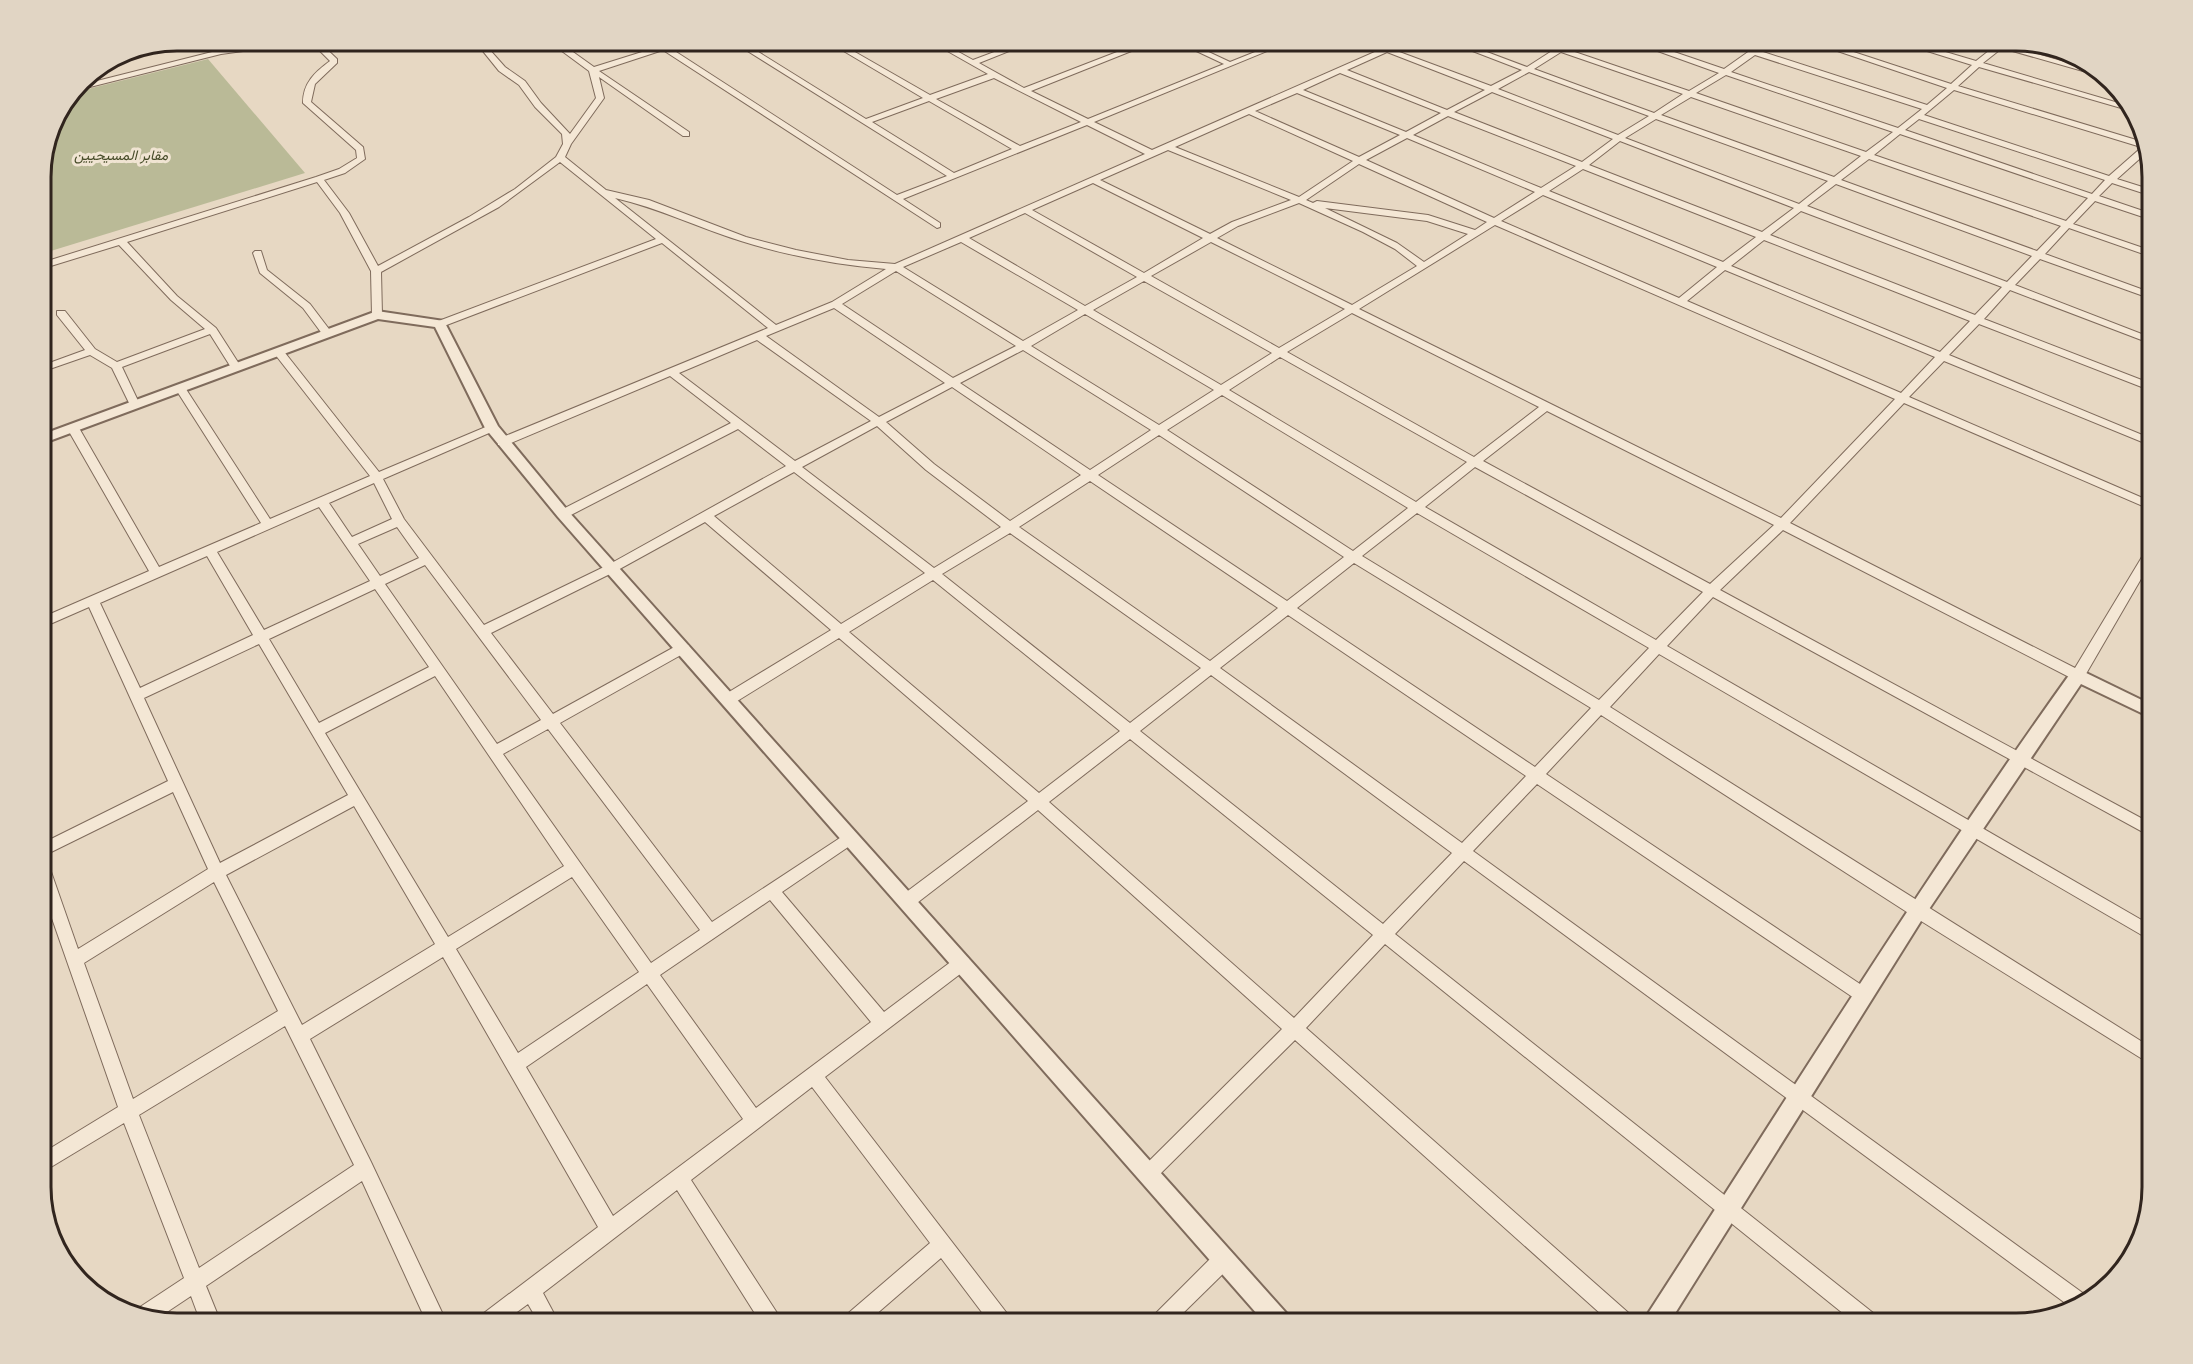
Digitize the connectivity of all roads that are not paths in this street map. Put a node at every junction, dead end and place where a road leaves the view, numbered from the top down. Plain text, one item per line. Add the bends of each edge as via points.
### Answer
1 (229, 51) edge
2 (325, 51) edge
3 (486, 51) edge
4 (565, 51) edge
5 (654, 51) edge
6 (669, 51) edge
7 (751, 51) edge
8 (847, 51) edge
9 (951, 51) edge
10 (1005, 51) edge
11 (1128, 51) edge
12 (1200, 51) edge
13 (1265, 51) edge
14 (1386, 51) edge
15 (1391, 51) edge
16 (1476, 51) edge
17 (1557, 51) edge
18 (1566, 51) edge
19 (1662, 51) edge
20 (1842, 51) edge
21 (1930, 51) edge
22 (1994, 51) edge
23 (2018, 51) edge
24 (221, 52) joint
25 (1755, 52) joint
26 (972, 63) junction
27 (1231, 65) junction
28 (1977, 66) junction
29 (2080, 69) edge
30 (593, 70) junction
31 (1341, 70) junction
32 (1527, 70) junction
33 (1724, 72) junction
34 (994, 75) junction
35 (91, 85) edge
36 (1952, 87) junction
37 (1298, 90) junction
38 (1489, 90) junction
39 (1024, 91) junction
40 (1690, 93) junction
41 (928, 99) junction
42 (2120, 106) edge
43 (1928, 108) junction
44 (1249, 111) junction
45 (1446, 112) junction
46 (1656, 115) junction
47 (1918, 116) junction
48 (865, 122) junction
49 (1090, 122) junction
50 (1898, 131) junction
51 (686, 134) dead end
52 (1406, 135) junction
53 (1619, 138) junction
54 (567, 144) junction
55 (2138, 145) edge
56 (1168, 147) junction
57 (1020, 150) junction
58 (2140, 151) edge
59 (1153, 154) junction
60 (1867, 154) junction
61 (560, 158) junction
62 (1358, 161) junction
63 (1583, 165) junction
64 (955, 177) junction
65 (319, 179) junction
66 (1835, 179) junction
67 (2111, 179) junction
68 (1094, 180) junction
69 (2142, 190) edge
70 (1542, 191) junction
71 (603, 192) junction
72 (2094, 197) junction
73 (896, 198) junction
74 (1305, 201) junction
75 (1798, 208) junction
76 (1025, 210) junction
77 (2142, 214) edge
78 (1493, 221) junction
79 (2069, 224) junction
80 (937, 225) dead end
81 (1475, 233) junction
82 (1762, 235) junction
83 (962, 238) junction
84 (662, 240) junction
85 (1210, 240) junction
86 (121, 241) junction
87 (2142, 250) edge
88 (258, 253) dead end
89 (2040, 254) junction
90 (51, 263) edge
91 (1424, 266) junction
92 (1724, 266) junction
93 (896, 267) junction
94 (376, 271) junction
95 (1144, 277) junction
96 (2008, 287) junction
97 (2142, 292) edge
98 (1680, 302) junction
99 (835, 304) junction
100 (1085, 309) junction
101 (1350, 309) junction
102 (62, 313) dead end
103 (377, 315) junction
104 (1977, 320) junction
105 (440, 324) junction
106 (774, 328) junction
107 (212, 330) junction
108 (327, 333) junction
109 (757, 335) junction
110 (2142, 337) edge
111 (1023, 346) junction
112 (91, 351) junction
113 (278, 351) junction
114 (1280, 352) junction
115 (1944, 356) junction
116 (51, 365) edge
117 (116, 366) junction
118 (236, 367) junction
119 (670, 372) junction
120 (952, 382) junction
121 (2142, 384) edge
122 (180, 388) junction
123 (1222, 390) junction
124 (1901, 398) junction
125 (135, 405) junction
126 (1546, 407) junction
127 (878, 422) junction
128 (740, 423) junction
129 (73, 428) junction
130 (1160, 430) junction
131 (497, 435) junction
132 (51, 436) edge
133 (2142, 439) edge
134 (1475, 462) junction
135 (797, 467) junction
136 (1091, 475) junction
137 (377, 478) junction
138 (322, 502) junction
139 (2142, 502) edge
140 (1416, 507) junction
141 (563, 514) junction
142 (706, 516) junction
143 (399, 521) junction
144 (1782, 524) junction
145 (268, 525) junction
146 (1010, 527) junction
147 (350, 543) junction
148 (210, 550) junction
149 (1352, 556) junction
150 (427, 559) junction
151 (2142, 567) edge
152 (612, 568) junction
153 (156, 573) junction
154 (934, 574) junction
155 (377, 583) junction
156 (1712, 590) junction
157 (93, 601) junction
158 (1287, 608) junction
159 (51, 618) edge
160 (483, 631) junction
161 (842, 631) junction
162 (261, 637) junction
163 (1659, 647) junction
164 (683, 648) junction
165 (437, 669) junction
166 (1212, 669) junction
167 (2078, 675) junction
168 (138, 695) junction
169 (729, 699) junction
170 (2142, 707) edge
171 (1601, 708) junction
172 (550, 722) junction
173 (318, 730) junction
174 (1130, 732) junction
175 (495, 752) junction
176 (2018, 758) junction
177 (1536, 776) junction
178 (178, 783) junction
179 (357, 797) junction
180 (1039, 802) junction
181 (2142, 826) edge
182 (1970, 829) junction
183 (849, 838) junction
184 (51, 846) edge
185 (1461, 853) junction
186 (574, 868) junction
187 (218, 872) junction
188 (771, 890) junction
189 (51, 894) edge
190 (907, 901) junction
191 (1919, 911) junction
192 (2142, 928) edge
193 (710, 932) junction
194 (1382, 935) junction
195 (444, 947) junction
196 (74, 960) junction
197 (962, 963) junction
198 (650, 972) junction
199 (1863, 995) junction
200 (289, 1014) junction
201 (883, 1023) junction
202 (1294, 1029) junction
203 (300, 1036) junction
204 (2142, 1051) edge
205 (516, 1064) junction
206 (814, 1076) junction
207 (1797, 1097) junction
208 (128, 1110) junction
209 (755, 1121) junction
210 (51, 1158) edge
211 (364, 1168) junction
212 (1148, 1174) junction
213 (680, 1179) junction
214 (1728, 1210) junction
215 (611, 1231) junction
216 (943, 1244) junction
217 (1224, 1259) junction
218 (196, 1281) junction
219 (531, 1290) junction
220 (2074, 1298) edge
221 (152, 1310) edge
222 (207, 1313) edge
223 (432, 1313) edge
224 (500, 1313) edge
225 (544, 1313) edge
226 (765, 1313) edge
227 (864, 1313) edge
228 (995, 1313) edge
229 (1170, 1313) edge
230 (1271, 1313) edge
231 (1614, 1313) edge
232 (1661, 1313) edge
233 (1857, 1313) edge

1 - 24 street
2 - 65 street via 334,61 314,78 306,93 307,104 360,149 361,159
3 - 54 street via 522,83 566,133
4 - 30 street
5 - 30 street
6 - 73 street
7 - 48 street
8 - 41 street
9 - 26 street
10 - 26 street
11 - 39 street
12 - 27 street
13 - 27 street
14 - 31 street
15 - 38 street
16 - 32 street
17 - 32 street
18 - 40 street
19 - 33 street
20 - 36 street
21 - 28 street
22 - 28 street
23 - 29 street
24 - 35 street
25 - 33 street
25 - 43 street
26 - 34 street
27 - 49 street
28 - 36 street
28 - 42 street
30 - 51 street
30 - 54 street via 600,98
31 - 37 street
31 - 45 street
32 - 38 street
32 - 46 street
33 - 40 street
33 - 50 street
34 - 39 street
34 - 41 street
36 - 43 street
36 - 55 street
37 - 44 street
37 - 52 street
38 - 45 street
38 - 53 street
39 - 49 street
40 - 46 street
40 - 60 street
41 - 48 street
41 - 57 street
43 - 47 street
44 - 56 street
44 - 62 street
45 - 52 street
45 - 63 street
46 - 53 street
46 - 66 street
47 - 50 street
47 - 67 street
48 - 64 street
49 - 57 street
49 - 59 street
50 - 60 street
50 - 72 street
52 - 62 street
52 - 70 street
53 - 63 street
53 - 75 street
54 - 61 street
56 - 59 street
56 - 74 street
57 - 64 street
58 - 67 street
59 - 68 street
60 - 66 street
60 - 79 street
61 - 71 street
61 - 94 street via 513,194
62 - 74 street
62 - 78 street
63 - 70 street
63 - 82 street
64 - 73 street
65 - 86 street
65 - 94 street via 344,213
66 - 75 street
66 - 89 street
67 - 69 street
67 - 72 street
68 - 76 street
68 - 85 street
70 - 78 street
70 - 92 street
71 - 84 street
71 - 93 street via 646,202 743,239 795,253
72 - 77 street
72 - 79 street
73 - 80 street
74 - 81 street via 1428,218
74 - 85 street via 1258,214
74 - 91 street via 1395,245
75 - 82 street
75 - 96 street
76 - 83 street
76 - 95 street
78 - 81 street
78 - 98 street
79 - 87 street
79 - 89 street
81 - 91 street
82 - 92 street
82 - 104 street
83 - 93 street
83 - 100 street
84 - 105 street
84 - 106 street
85 - 95 street
85 - 101 street
86 - 90 street
86 - 107 street via 174,298
88 - 108 street via 263,271 293,292 318,317
89 - 96 street
89 - 97 street
91 - 101 street
92 - 98 street
92 - 115 street
93 - 99 street
93 - 111 street
94 - 103 street
95 - 100 street
95 - 114 street
96 - 104 street
96 - 110 street
98 - 124 street
99 - 106 street
99 - 120 street
100 - 111 street
100 - 123 street
101 - 114 street
101 - 126 street
102 - 112 street
103 - 105 street
103 - 108 street
104 - 115 street
104 - 121 street
105 - 131 street
106 - 109 street
107 - 117 street
107 - 118 street
108 - 113 street
109 - 119 street
109 - 127 street
111 - 120 street
111 - 130 street
112 - 116 street
112 - 117 street
113 - 118 street
113 - 137 street
114 - 123 street
114 - 134 street
115 - 124 street
115 - 133 street
117 - 125 street
118 - 122 street
119 - 128 street
119 - 131 street
120 - 127 street
120 - 136 street
122 - 125 street
122 - 145 street
123 - 130 street
123 - 140 street
124 - 139 street
124 - 144 street
125 - 129 street
126 - 134 street
126 - 144 street
127 - 135 street
127 - 146 street
128 - 135 street
128 - 141 street
129 - 132 street
129 - 153 street
130 - 136 street
130 - 149 street
131 - 137 street
131 - 141 street
134 - 140 street
134 - 156 street
135 - 142 street
135 - 154 street
136 - 146 street
136 - 158 street
137 - 138 street
137 - 143 street
138 - 145 street
138 - 147 street
140 - 149 street
140 - 163 street
141 - 152 street
142 - 152 street
142 - 161 street
143 - 147 street
143 - 150 street
144 - 156 street
144 - 167 street
145 - 148 street
146 - 154 street
146 - 166 street
147 - 155 street
148 - 153 street
148 - 162 street
149 - 158 street
149 - 171 street
150 - 155 street
150 - 160 street
151 - 167 street
152 - 160 street
152 - 164 street
153 - 157 street
154 - 161 street
154 - 174 street
155 - 162 street
155 - 165 street
156 - 163 street
156 - 176 street
157 - 159 street
157 - 168 street
158 - 166 street
158 - 177 street
160 - 172 street
161 - 169 street
161 - 180 street
162 - 168 street
162 - 173 street
163 - 171 street
163 - 182 street
164 - 169 street
164 - 172 street
165 - 173 street
165 - 175 street
166 - 174 street
166 - 185 street
167 - 170 street
167 - 176 street
168 - 178 street
169 - 183 street
171 - 177 street
171 - 191 street
172 - 175 street
172 - 193 street
173 - 179 street
174 - 180 street
174 - 194 street
175 - 186 street
176 - 181 street
176 - 182 street
177 - 185 street
177 - 199 street
178 - 184 street
178 - 187 street
179 - 187 street
179 - 195 street
180 - 190 street
180 - 202 street
182 - 191 street
182 - 192 street
183 - 188 street
183 - 190 street
185 - 194 street
185 - 207 street
186 - 195 street
186 - 198 street
187 - 196 street
187 - 200 street
188 - 193 street
188 - 201 street
189 - 196 street
190 - 197 street
191 - 199 street
191 - 204 street
193 - 198 street
194 - 202 street
194 - 214 street
195 - 203 street
195 - 205 street
196 - 208 street
197 - 201 street
197 - 212 street
198 - 205 street
198 - 209 street
199 - 207 street
200 - 203 street
200 - 208 street
201 - 206 street
202 - 212 street
202 - 231 street
203 - 211 street
205 - 215 street
206 - 209 street
206 - 216 street
207 - 214 street
207 - 220 street
208 - 210 street
208 - 218 street
209 - 213 street
211 - 218 street
211 - 223 street
212 - 217 street
213 - 215 street
213 - 226 street
214 - 232 street
214 - 233 street
215 - 219 street
216 - 227 street
216 - 228 street
217 - 229 street
217 - 230 street
218 - 221 street
218 - 222 street
219 - 224 street
219 - 225 street

